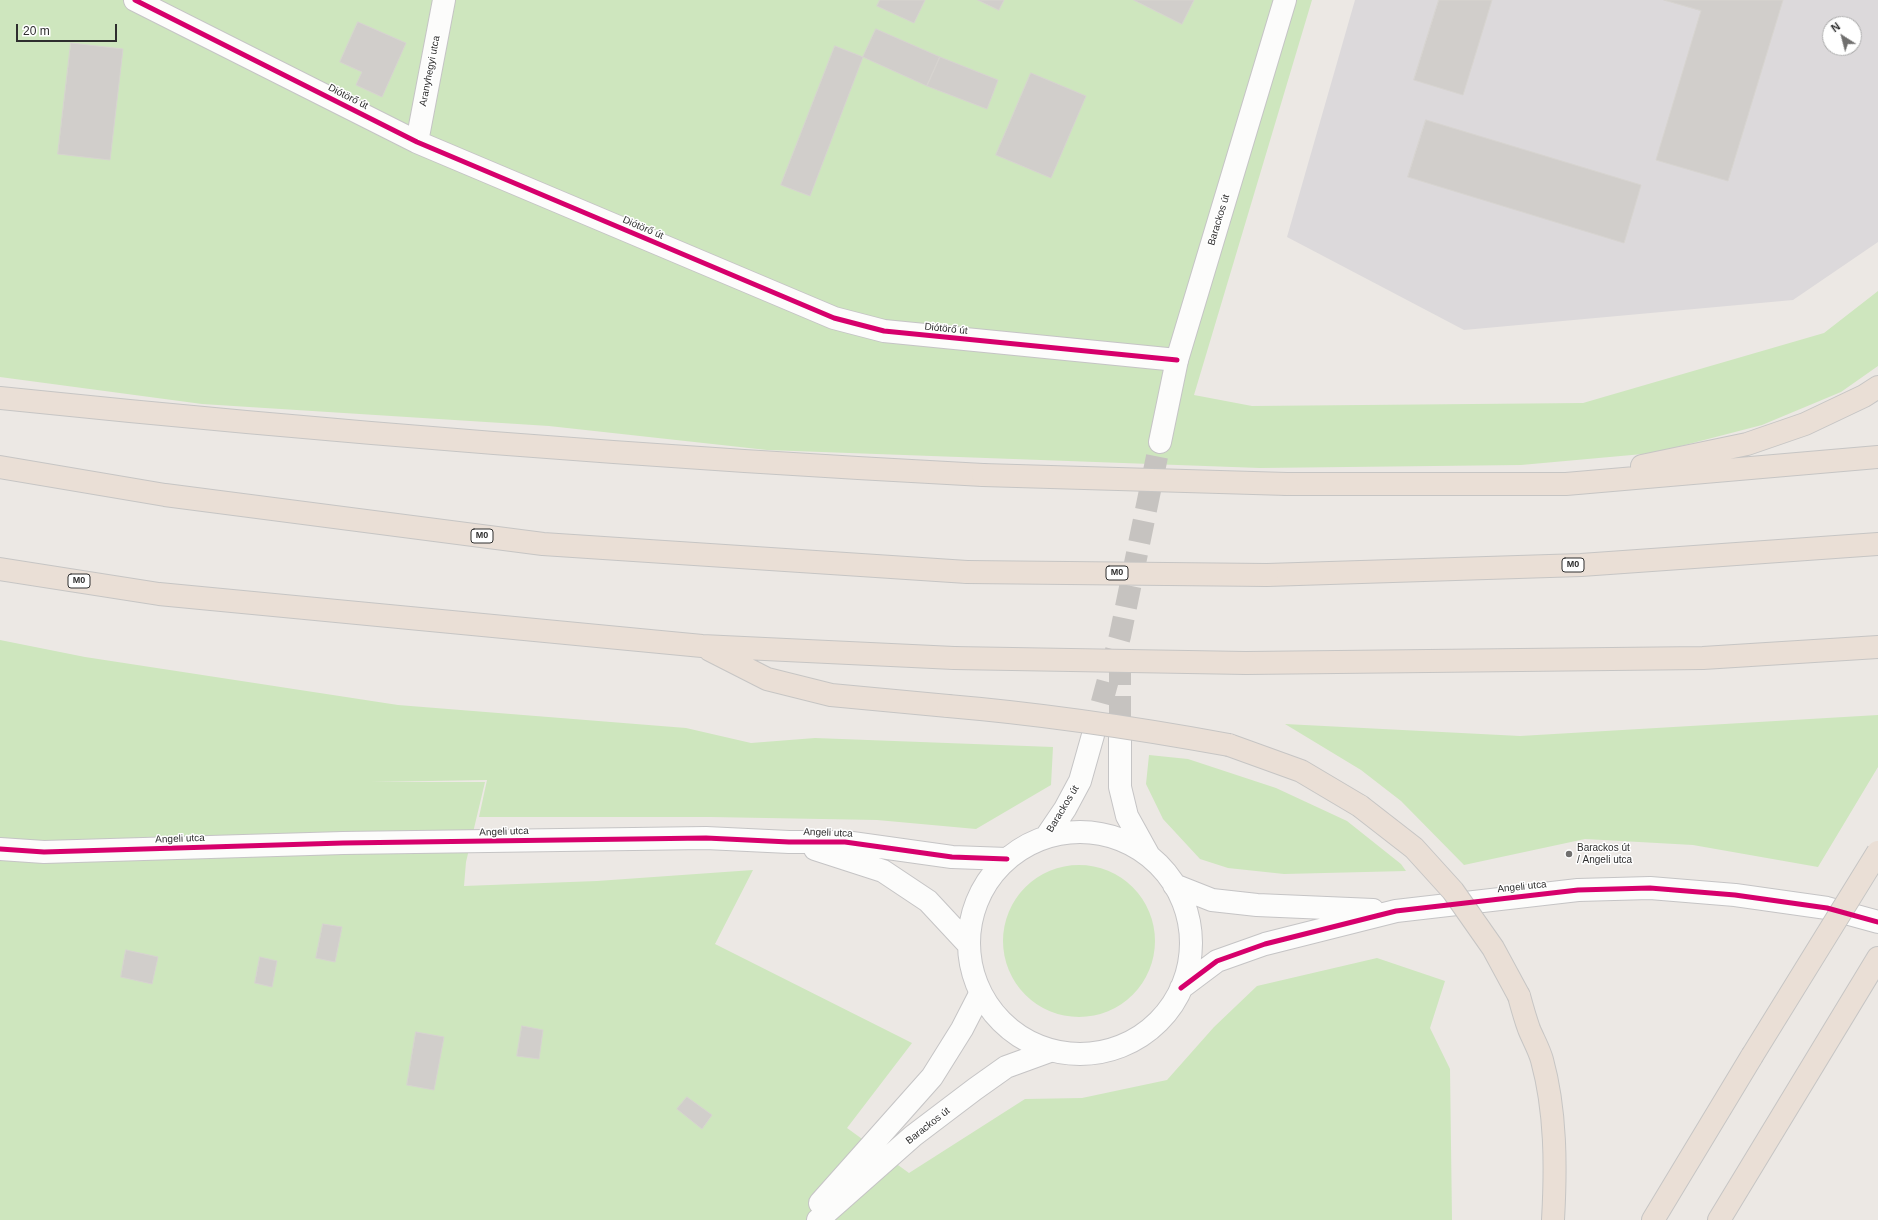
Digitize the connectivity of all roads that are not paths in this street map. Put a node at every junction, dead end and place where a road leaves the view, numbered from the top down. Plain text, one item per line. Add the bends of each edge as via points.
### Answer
1 (135, 0) edge
2 (444, 0) edge
3 (1285, 0) edge
4 (417, 142) junction
5 (1177, 360) junction
6 (1878, 387) edge
7 (0, 398) edge
8 (1160, 442) tunnel mouth
9 (1878, 457) edge
10 (0, 468) edge
11 (1566, 484) junction
12 (1878, 544) edge
13 (0, 569) edge
14 (702, 646) junction
15 (1878, 647) edge
16 (1093, 735) tunnel mouth
17 (1120, 738) tunnel mouth
18 (1046, 837) junction
19 (788, 842) junction
20 (0, 849) edge
21 (1878, 852) edge
22 (1148, 854) junction
23 (1007, 859) junction
24 (1174, 884) junction
25 (1396, 911) junction
26 (1878, 922) edge
27 (968, 944) junction
28 (1878, 958) edge
29 (1181, 988) junction
30 (980, 994) junction
31 (1050, 1051) junction
32 (804, 1220) edge
33 (818, 1220) edge
34 (1553, 1220) edge
35 (1653, 1220) edge
36 (1719, 1220) edge

1 - 4 street, Diótörő út
2 - 4 street, Aranyhegyi utca
3 - 5 street, Barackos út
4 - 5 street, Diótörő út via 834,318 884,331
5 - 8 street, Barackos út
6 - 11 highway via 1805,424 1747,444 1692,454
7 - 11 highway, bridge via 535,446 760,463 983,475 1287,484
9 - 11 highway
10 - 12 highway, M0, bridge via 165,495 543,544 967,572 1267,574 1580,565
13 - 14 highway, M0 via 159,594
14 - 15 highway, M0, bridge via 954,658 1246,663 1703,658
14 - 34 highway, bridge via 767,679 831,695 997,710 1145,729 1229,746 1301,771 1360,806 1414,848 1453,891 1493,948 1519,996 1541,1059 1549,1096 1554,1138
16 - 18 street, Barackos út via 1080,781
17 - 22 street via 1120,787 1127,816
18 - 22 street via 1067,831 1104,835 1130,843
18 - 23 street
19 - 20 street, Angeli utca via 706,838 623,838 44,852
19 - 23 street, Angeli utca via 845,842 952,857
19 - 27 street, Angeli utca via 883,871 928,901
21 - 35 highway, bridge
22 - 24 street
23 - 27 street via 987,879 974,908
24 - 25 street, Angeli utca via 1212,900 1257,905
24 - 29 street via 1184,903 1191,943 1191,961
25 - 26 street, Angeli utca via 1578,890 1650,888 1751,897 1827,908
25 - 29 street, Angeli utca via 1265,944 1217,961
27 - 30 street via 971,970
28 - 36 highway
29 - 31 street via 1168,1011 1150,1030 1127,1044 1102,1052 1076,1054
30 - 31 street via 993,1014 1009,1030
30 - 32 street via 962,1030 932,1077
31 - 33 street, Barackos út via 1006,1068 975,1089 913,1136

